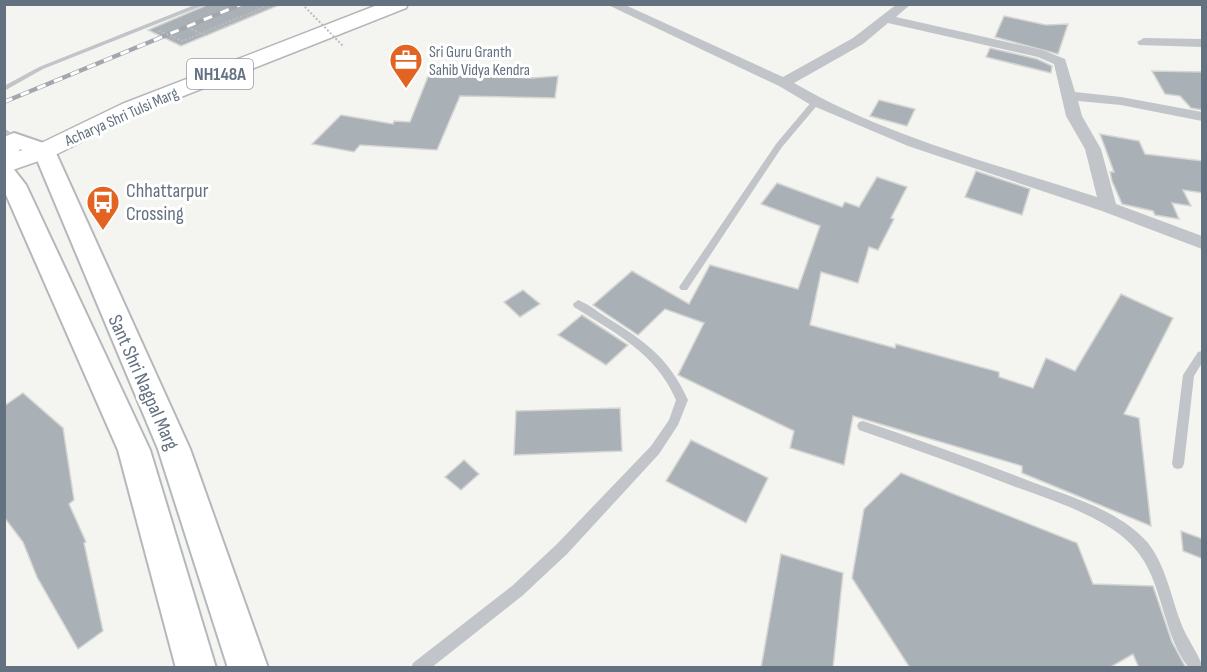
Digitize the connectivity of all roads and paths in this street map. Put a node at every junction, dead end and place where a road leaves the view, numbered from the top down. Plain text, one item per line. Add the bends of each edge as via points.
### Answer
1 (204, 4) edge
2 (271, 4) edge
3 (276, 4) edge
4 (302, 4) edge
5 (362, 4) edge
6 (399, 4) edge
7 (612, 4) edge
8 (905, 4) edge
9 (168, 19) junction
10 (886, 19) junction
11 (159, 30) dead end
12 (1144, 42) dead end
13 (1203, 43) edge
14 (344, 47) dead end
15 (784, 83) junction
16 (4, 89) edge
17 (1068, 96) junction
18 (816, 102) junction
19 (1203, 116) edge
20 (7, 143) edge
21 (44, 152) junction
22 (4, 165) edge
23 (4, 172) edge
24 (1108, 207) junction
25 (1203, 243) edge
26 (684, 287) dead end
27 (578, 304) dead end
28 (1203, 355) edge
29 (863, 426) dead end
30 (1178, 465) dead end
31 (196, 668) edge
32 (248, 668) edge
33 (418, 668) edge
34 (1199, 668) edge

1 - 9 lane
2 - 11 path, bridge via 183,41
3 - 9 path via 205,35
4 - 14 path, bridge
5 - 20 highway, Acharya Shri Tulsi Marg / NH148A
6 - 21 highway, Acharya Shri Tulsi Marg / NH148A via 130,109
7 - 15 street
8 - 10 street
9 - 16 lane via 41,68
10 - 15 street via 827,60
10 - 17 street via 1053,57 1064,68
12 - 13 street
15 - 18 street
17 - 19 street
17 - 24 street via 1074,116 1093,149
18 - 24 street via 914,143
18 - 26 lane via 779,146
20 - 21 main road
21 - 22 highway, NH148A
21 - 32 main road, Sant Shri Nagpal Marg via 174,449
23 - 31 main road, Sant Shri Nagpal Marg via 14,185 134,450
24 - 25 street
27 - 33 lane via 653,355 667,370 681,400 674,422 655,450 562,549 517,591
28 - 30 lane via 1189,375
29 - 34 lane via 1010,478 1109,519 1131,534 1146,551 1172,619

